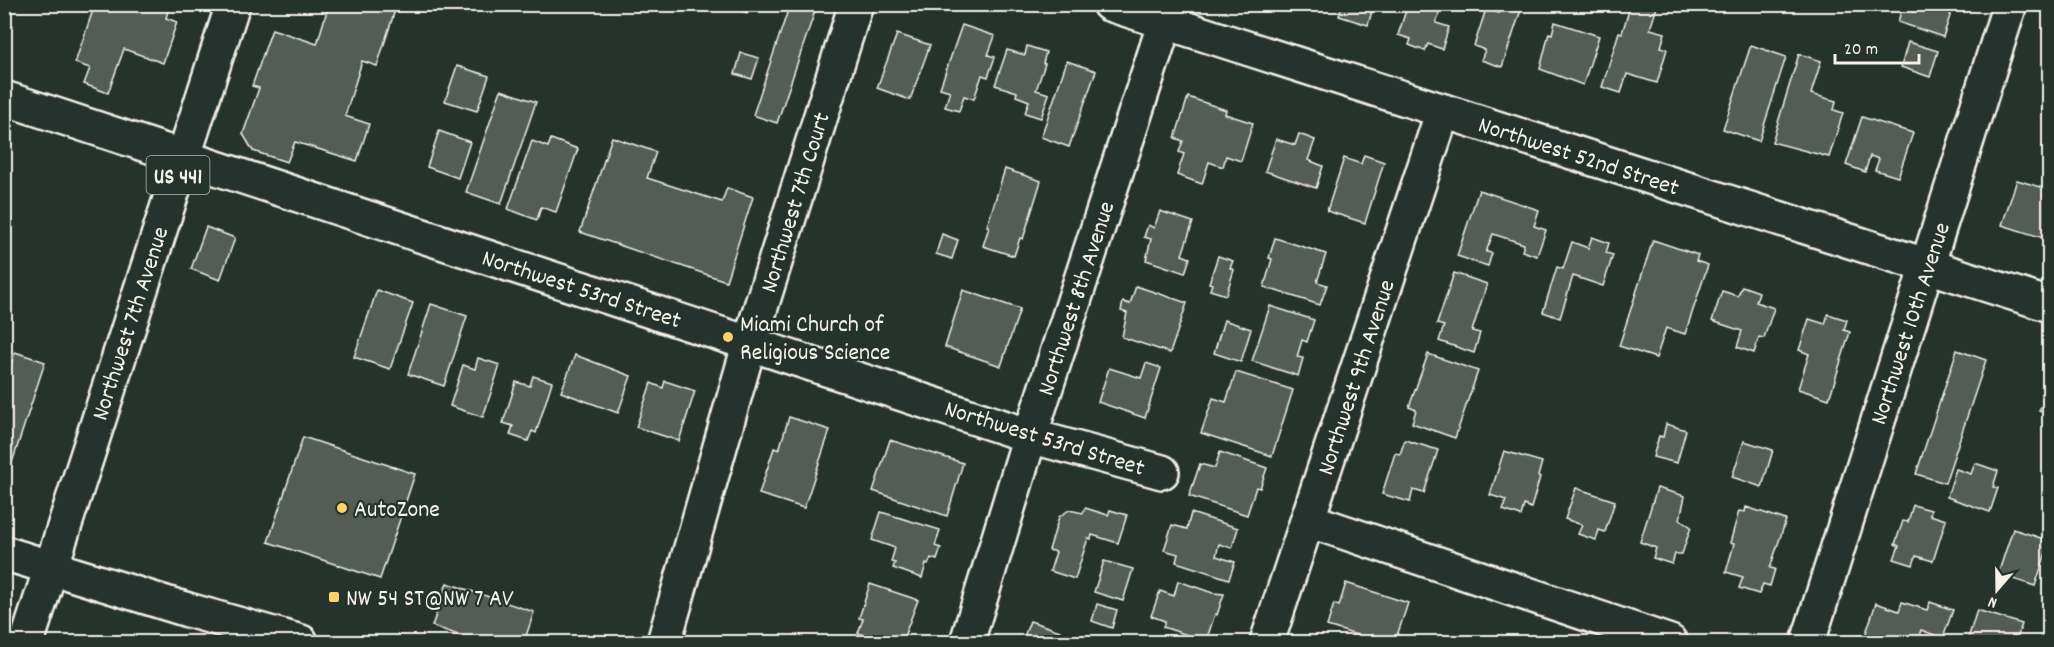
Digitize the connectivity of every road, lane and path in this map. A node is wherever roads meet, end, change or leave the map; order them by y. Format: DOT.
graph roads {
  1 [pos="233,4"];
  2 [pos="856,4"];
  3 [pos="2010,4"];
  4 [pos="1126,7"];
  5 [pos="1165,22"];
  6 [pos="4,98"];
  7 [pos="1443,111"];
  8 [pos="183,158"];
  9 [pos="1927,266"];
  10 [pos="2049,305"];
  11 [pos="750,342"];
  12 [pos="1030,436"];
  13 [pos="1162,472"];
  14 [pos="1308,520"];
  15 [pos="4,553"];
  16 [pos="51,567"];
  17 [pos="27,642"];
  18 [pos="301,642"];
  19 [pos="664,642"];
  20 [pos="967,642"];
  21 [pos="1267,642"];
  22 [pos="1670,642"];
  23 [pos="1808,642"];
  1 -- 8 [label="street, Northwest 7th Avenue / US 441"];
  2 -- 11 [label="street, Northwest 7th Court"];
  3 -- 9 [label="street, Northwest 10th Avenue"];
  4 -- 5 [label="street, Northwest 52nd Street"];
  5 -- 7 [label="street, Northwest 52nd Street"];
  5 -- 12 [label="street, Northwest 8th Avenue"];
  6 -- 8 [label="street, Northwest 53rd Street"];
  7 -- 9 [label="street, Northwest 52nd Street"];
  7 -- 14 [label="street, Northwest 9th Avenue"];
  8 -- 11 [label="street, Northwest 53rd Street"];
  8 -- 16 [label="street, Northwest 7th Avenue / US 441"];
  9 -- 10 [label="street, Northwest 52nd Street"];
  9 -- 23 [label="street, Northwest 10th Avenue"];
  11 -- 12 [label="street, Northwest 53rd Street"];
  11 -- 19 [label="street, Northwest 7th Court"];
  12 -- 13 [label="street, Northwest 53rd Street"];
  12 -- 20 [label="street, Northwest 8th Avenue"];
  14 -- 21 [label="street, Northwest 9th Avenue"];
  14 -- 22 [label="street"];
  15 -- 16 [label="street"];
  16 -- 17 [label="street, Northwest 7th Avenue / US 441"];
  16 -- 18 [label="street"];
}
